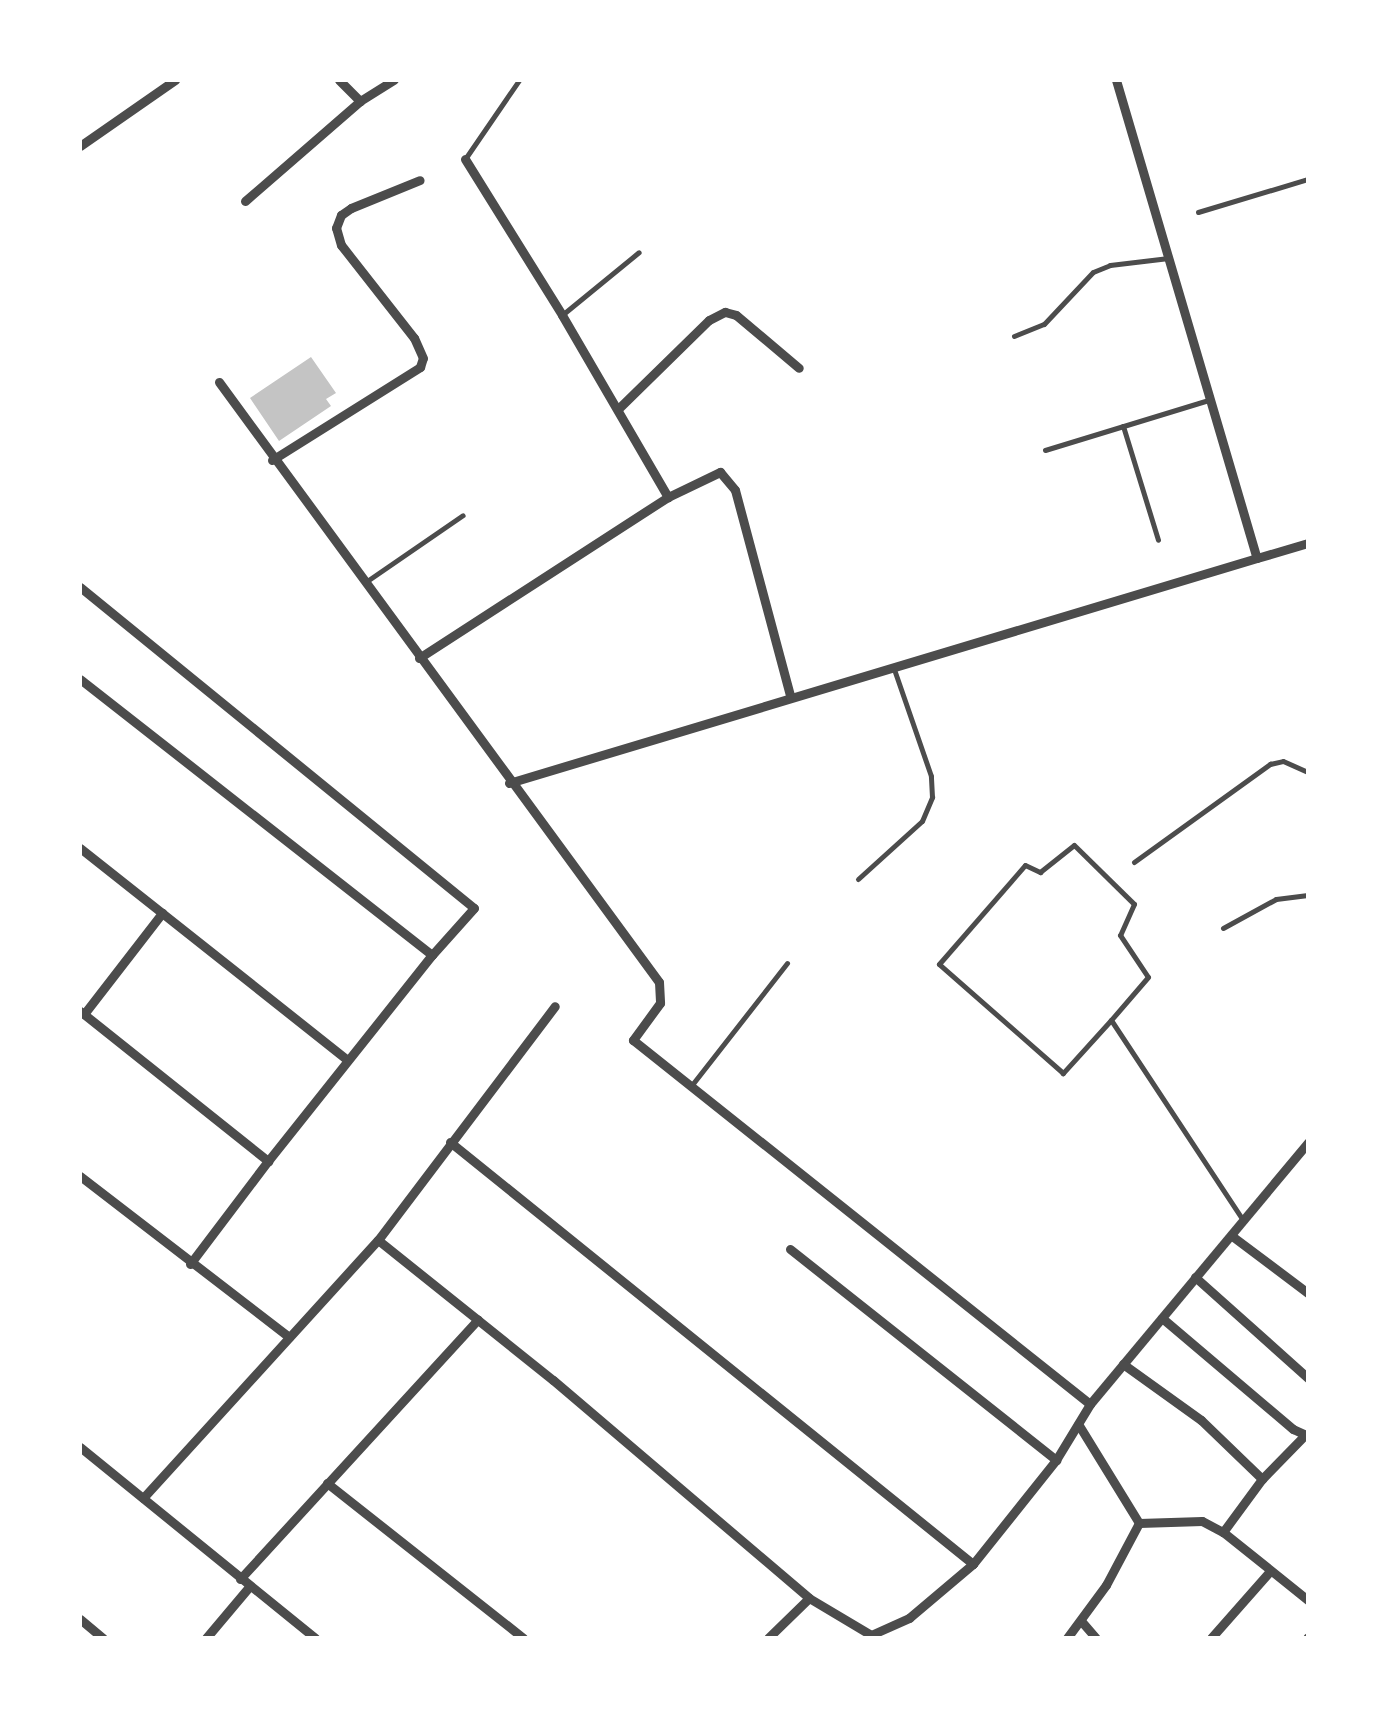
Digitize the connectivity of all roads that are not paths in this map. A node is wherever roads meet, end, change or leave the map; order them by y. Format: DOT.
graph roads {
  1 [pos="175,80"];
  2 [pos="339,80"];
  3 [pos="394,80"];
  4 [pos="519,80"];
  5 [pos="1116,80"];
  6 [pos="360,101"];
  7 [pos="80,146"];
  8 [pos="465,159"];
  9 [pos="1308,179"];
  10 [pos="420,180"];
  11 [pos="245,201"];
  12 [pos="1198,212"];
  13 [pos="639,252"];
  14 [pos="1170,258"];
  15 [pos="562,314"];
  16 [pos="1014,336"];
  17 [pos="799,368"];
  18 [pos="219,382"];
  19 [pos="1212,399"];
  20 [pos="618,409"];
  21 [pos="1123,426"];
  22 [pos="1046,450"];
  23 [pos="272,460"];
  24 [pos="668,497"];
  25 [pos="463,515"];
  26 [pos="1158,540"];
  27 [pos="1308,543"];
  28 [pos="1257,558"];
  29 [pos="364,583"];
  30 [pos="80,587"];
  31 [pos="419,658"];
  32 [pos="892,666"];
  33 [pos="80,680"];
  34 [pos="790,695"];
  35 [pos="1308,772"];
  36 [pos="510,783"];
  37 [pos="80,848"];
  38 [pos="1134,862"];
  39 [pos="858,879"];
  40 [pos="1308,895"];
  41 [pos="162,913"];
  42 [pos="1223,928"];
  43 [pos="432,955"];
  44 [pos="787,964"];
  45 [pos="555,1006"];
  46 [pos="82,1013"];
  47 [pos="1111,1020"];
  48 [pos="346,1059"];
  49 [pos="691,1086"];
  50 [pos="450,1142"];
  51 [pos="1306,1149"];
  52 [pos="268,1160"];
  53 [pos="80,1176"];
  54 [pos="1244,1222"];
  55 [pos="1232,1236"];
  56 [pos="378,1240"];
  57 [pos="790,1249"];
  58 [pos="190,1264"];
  59 [pos="1195,1277"];
  60 [pos="1308,1292"];
  61 [pos="1162,1318"];
  62 [pos="478,1319"];
  63 [pos="288,1336"];
  64 [pos="1124,1364"];
  65 [pos="1308,1378"];
  66 [pos="1090,1404"];
  67 [pos="1078,1424"];
  68 [pos="1307,1435"];
  69 [pos="80,1447"];
  70 [pos="1056,1460"];
  71 [pos="1262,1479"];
  72 [pos="327,1483"];
  73 [pos="143,1498"];
  74 [pos="1140,1523"];
  75 [pos="1223,1532"];
  76 [pos="973,1564"];
  77 [pos="1270,1571"];
  78 [pos="244,1583"];
  79 [pos="809,1598"];
  80 [pos="1308,1600"];
  81 [pos="80,1620"];
  82 [pos="1082,1622"];
  83 [pos="104,1638"];
  84 [pos="206,1638"];
  85 [pos="315,1638"];
  86 [pos="523,1638"];
  87 [pos="768,1638"];
  88 [pos="1067,1638"];
  89 [pos="1096,1638"];
  90 [pos="1212,1638"];
  1 -- 7 [label="street"];
  2 -- 6 [label="street"];
  3 -- 6 [label="street"];
  4 -- 8 [label="lane"];
  5 -- 14 [label="street"];
  6 -- 11 [label="street"];
  8 -- 15 [label="street"];
  9 -- 12 [label="lane"];
  10 -- 23 [label="street"];
  13 -- 15 [label="lane"];
  14 -- 16 [label="lane"];
  14 -- 19 [label="street"];
  15 -- 20 [label="street"];
  17 -- 20 [label="street"];
  18 -- 23 [label="street"];
  19 -- 21 [label="lane"];
  19 -- 28 [label="street"];
  20 -- 24 [label="street"];
  21 -- 22 [label="lane"];
  21 -- 26 [label="lane"];
  23 -- 29 [label="street"];
  24 -- 31 [label="street"];
  24 -- 34 [label="street"];
  25 -- 29 [label="lane"];
  27 -- 28 [label="street"];
  28 -- 32 [label="street"];
  29 -- 31 [label="street"];
  30 -- 43 [label="street"];
  31 -- 36 [label="street"];
  32 -- 34 [label="street"];
  32 -- 39 [label="lane"];
  33 -- 43 [label="street"];
  34 -- 36 [label="street"];
  35 -- 38 [label="lane"];
  36 -- 49 [label="street"];
  37 -- 41 [label="street"];
  40 -- 42 [label="lane"];
  41 -- 46 [label="street"];
  41 -- 48 [label="street"];
  43 -- 48 [label="street"];
  44 -- 49 [label="lane"];
  45 -- 50 [label="street"];
  46 -- 52 [label="street"];
  47 -- 47 [label="lane"];
  47 -- 54 [label="lane"];
  48 -- 52 [label="street"];
  49 -- 66 [label="street"];
  50 -- 56 [label="street"];
  50 -- 76 [label="street"];
  51 -- 54 [label="street"];
  52 -- 58 [label="street"];
  53 -- 58 [label="street"];
  54 -- 55 [label="street"];
  55 -- 59 [label="street"];
  55 -- 60 [label="street"];
  56 -- 62 [label="street"];
  56 -- 63 [label="street"];
  57 -- 70 [label="street"];
  58 -- 63 [label="street"];
  59 -- 61 [label="street"];
  59 -- 65 [label="street"];
  61 -- 64 [label="street"];
  61 -- 68 [label="street"];
  62 -- 72 [label="street"];
  62 -- 79 [label="street"];
  63 -- 73 [label="street"];
  64 -- 66 [label="street"];
  64 -- 71 [label="street"];
  66 -- 67 [label="street"];
  67 -- 70 [label="street"];
  67 -- 74 [label="street"];
  68 -- 71 [label="street"];
  69 -- 73 [label="street"];
  70 -- 76 [label="street"];
  71 -- 75 [label="street"];
  72 -- 78 [label="street"];
  72 -- 86 [label="street"];
  73 -- 78 [label="street"];
  74 -- 75 [label="street"];
  74 -- 82 [label="street"];
  75 -- 77 [label="street"];
  76 -- 79 [label="street"];
  77 -- 80 [label="street"];
  77 -- 90 [label="street"];
  78 -- 84 [label="street"];
  78 -- 85 [label="street"];
  79 -- 87 [label="street"];
  81 -- 83 [label="street"];
  82 -- 88 [label="street"];
  82 -- 89 [label="street"];
}
